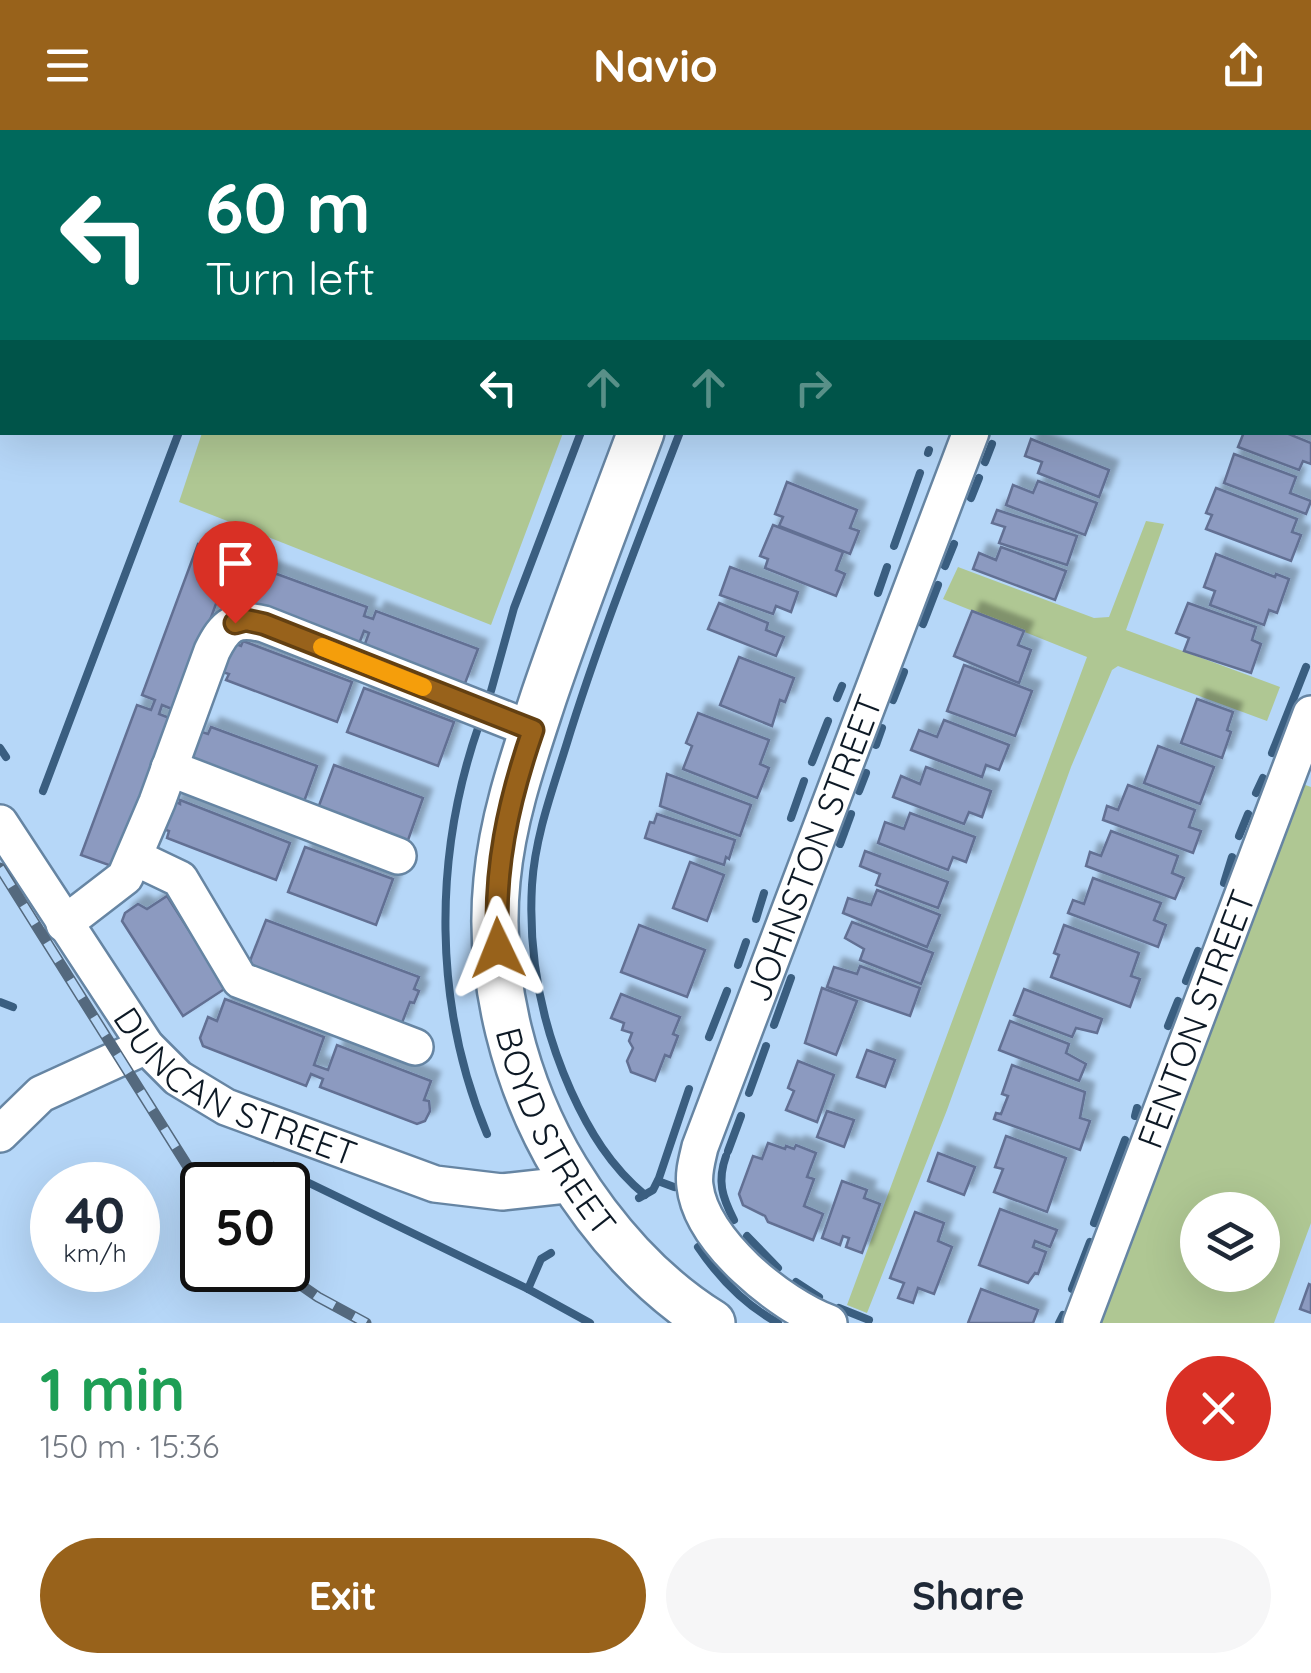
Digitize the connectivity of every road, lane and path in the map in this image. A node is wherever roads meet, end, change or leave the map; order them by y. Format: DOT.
graph roads {
  1 [pos="640,435"];
  2 [pos="970,435"];
  3 [pos="1311,714"];
  4 [pos="533,730"];
  5 [pos="170,768"];
  6 [pos="0,822"];
  7 [pos="398,856"];
  8 [pos="136,858"];
  9 [pos="10,868"];
  10 [pos="64,924"];
  11 [pos="146,1046"];
  12 [pos="415,1047"];
  13 [pos="0,1134"];
  14 [pos="575,1184"];
  15 [pos="712,1323"];
  16 [pos="829,1323"];
  17 [pos="1081,1323"];
  1 -- 4 [label="main road, BOYD STREET"];
  2 -- 16 [label="street, JOHNSTON STREET"];
  3 -- 17 [label="street, FENTON STREET"];
  4 -- 5 [label="street"];
  4 -- 14 [label="main road, BOYD STREET"];
  5 -- 7 [label="street"];
  5 -- 8 [label="street"];
  6 -- 9 [label="street, DUNCAN STREET"];
  8 -- 10 [label="street"];
  8 -- 12 [label="street"];
  9 -- 10 [label="street, DUNCAN STREET"];
  10 -- 11 [label="street, DUNCAN STREET"];
  11 -- 13 [label="street"];
  11 -- 14 [label="street, DUNCAN STREET"];
  14 -- 15 [label="main road, BOYD STREET"];
}
